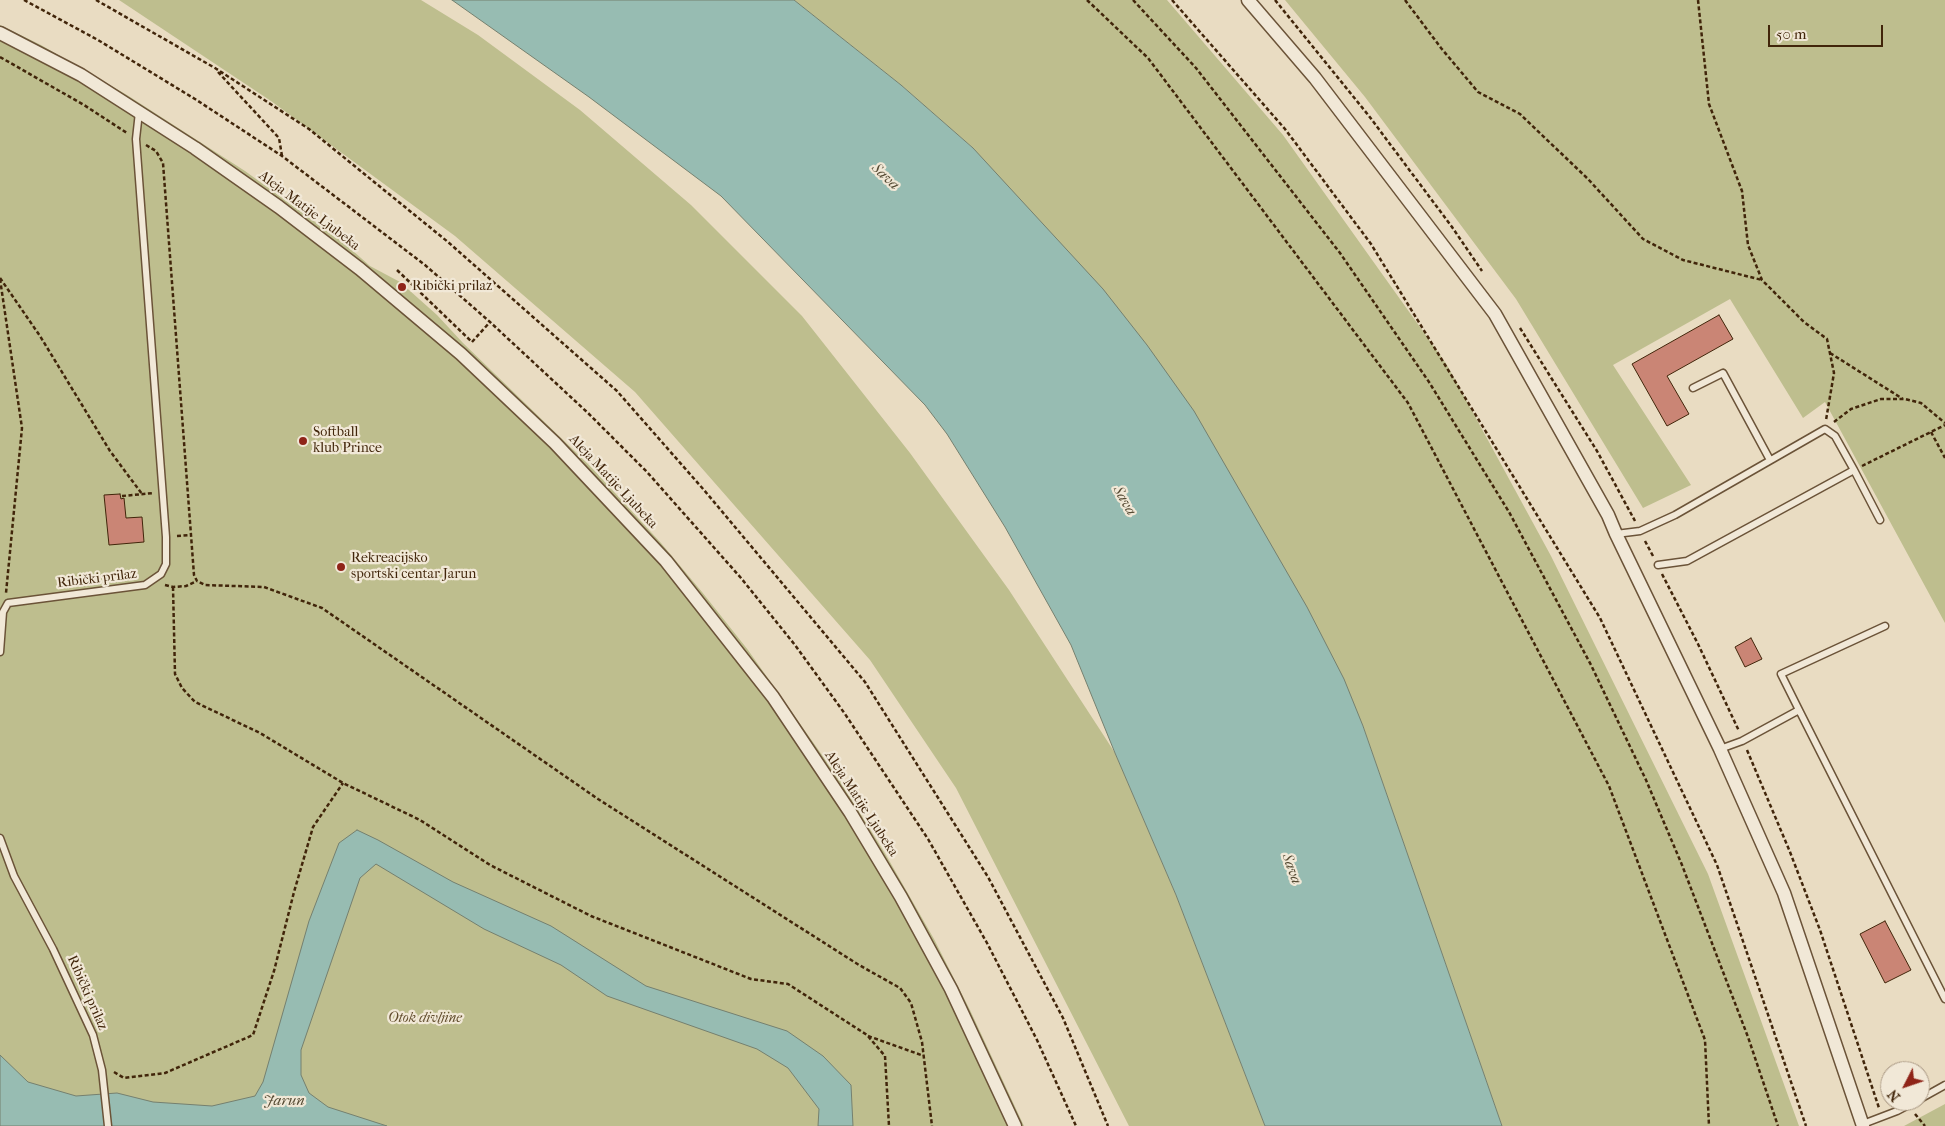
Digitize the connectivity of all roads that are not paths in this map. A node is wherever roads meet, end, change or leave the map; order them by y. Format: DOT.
graph roads {
  1 [pos="1248,0"];
  2 [pos="0,33"];
  3 [pos="139,112"];
  4 [pos="1693,388"];
  5 [pos="1770,460"];
  6 [pos="1854,470"];
  7 [pos="1880,520"];
  8 [pos="1616,534"];
  9 [pos="1658,565"];
  10 [pos="1885,626"];
  11 [pos="0,652"];
  12 [pos="1799,710"];
  13 [pos="1720,750"];
  14 [pos="0,838"];
  15 [pos="1945,999"];
  16 [pos="1945,1086"];
  17 [pos="1930,1094"];
  18 [pos="1899,1111"];
  19 [pos="1863,1125"];
  20 [pos="108,1126"];
  21 [pos="1015,1126"];
  1 -- 8 [label="street"];
  2 -- 3 [label="street, Aleja Matije Ljubeka"];
  3 -- 11 [label="lane, Ribički prilaz"];
  3 -- 21 [label="street, Aleja Matije Ljubeka"];
  4 -- 5 [label="lane"];
  5 -- 6 [label="lane"];
  5 -- 8 [label="lane"];
  6 -- 7 [label="lane"];
  6 -- 9 [label="lane"];
  8 -- 13 [label="street"];
  10 -- 12 [label="lane"];
  12 -- 13 [label="lane"];
  12 -- 15 [label="lane"];
  13 -- 19 [label="street"];
  14 -- 20 [label="lane, Ribički prilaz"];
  16 -- 17 [label="lane"];
  18 -- 19 [label="lane"];
}
